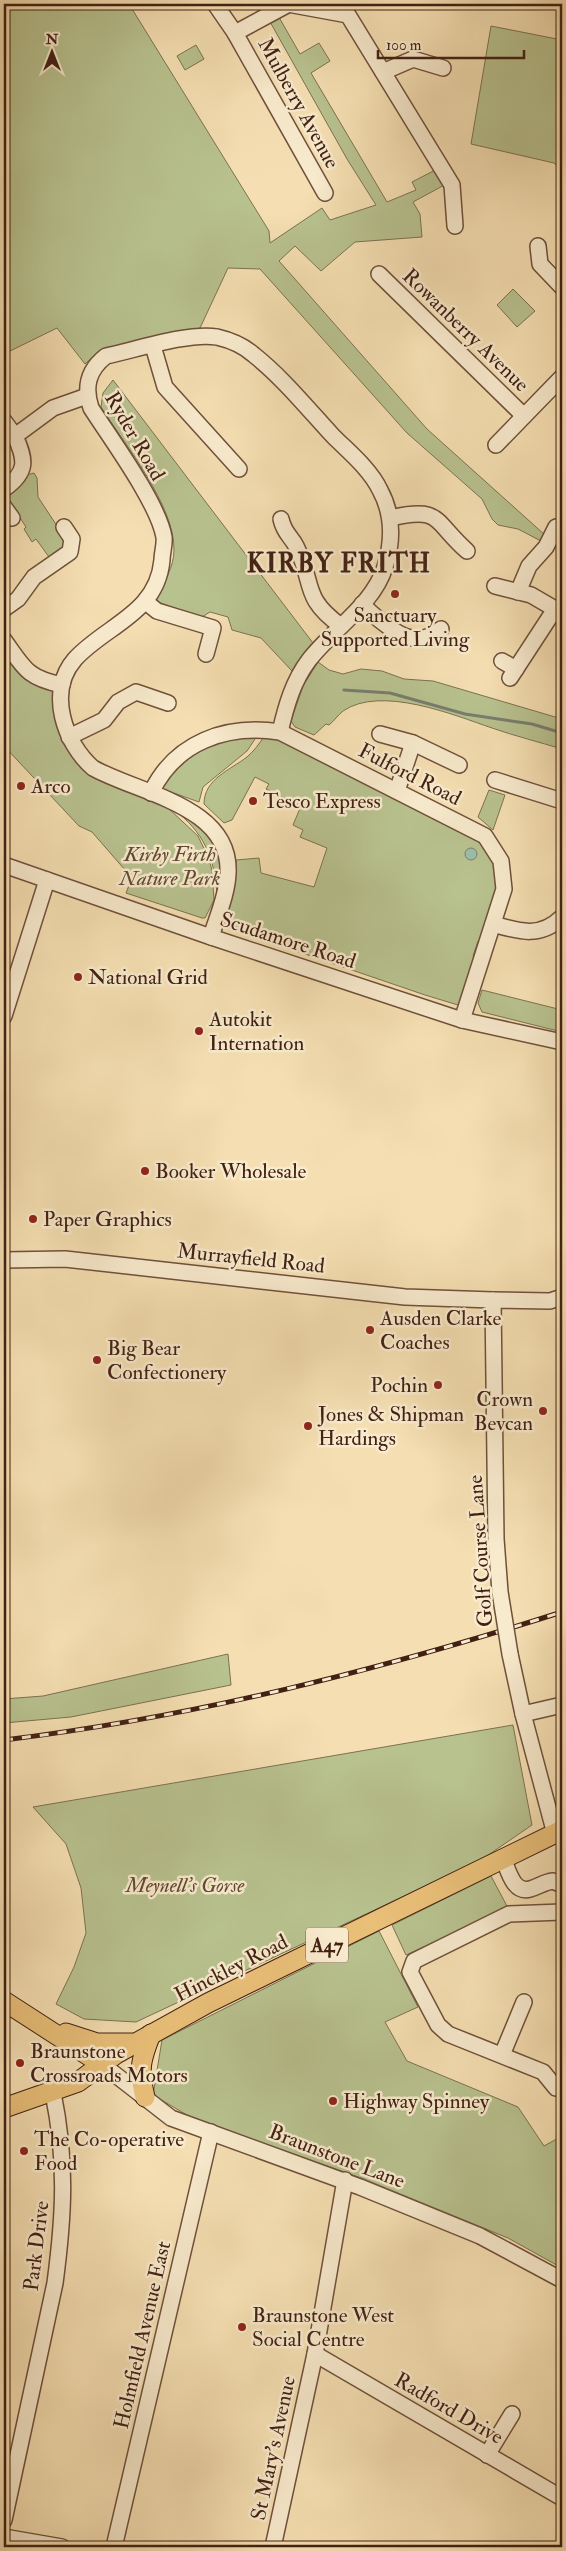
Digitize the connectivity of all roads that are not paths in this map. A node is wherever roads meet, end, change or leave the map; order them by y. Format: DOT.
graph roads {
  1 [pos="215,4"];
  2 [pos="287,4"];
  3 [pos="235,33"];
  4 [pos="443,68"];
  5 [pos="383,72"];
  6 [pos="325,193"];
  7 [pos="455,226"];
  8 [pos="538,246"];
  9 [pos="379,274"];
  10 [pos="562,287"];
  11 [pos="153,346"];
  12 [pos="562,377"];
  13 [pos="87,396"];
  14 [pos="524,416"];
  15 [pos="4,421"];
  16 [pos="14,436"];
  17 [pos="496,445"];
  18 [pos="239,469"];
  19 [pos="4,489"];
  20 [pos="390,518"];
  21 [pos="64,527"];
  22 [pos="556,527"];
  23 [pos="280,528"];
  24 [pos="467,551"];
  25 [pos="495,586"];
  26 [pos="518,592"];
  27 [pos="146,602"];
  28 [pos="362,604"];
  29 [pos="4,609"];
  30 [pos="559,611"];
  31 [pos="342,626"];
  32 [pos="440,629"];
  33 [pos="4,640"];
  34 [pos="206,654"];
  35 [pos="502,661"];
  36 [pos="62,685"];
  37 [pos="168,703"];
  38 [pos="280,732"];
  39 [pos="380,734"];
  40 [pos="69,737"];
  41 [pos="413,743"];
  42 [pos="459,765"];
  43 [pos="499,785"];
  44 [pos="397,791"];
  45 [pos="151,793"];
  46 [pos="562,801"];
  47 [pos="4,865"];
  48 [pos="46,880"];
  49 [pos="562,917"];
  50 [pos="494,924"];
  51 [pos="211,937"];
  52 [pos="4,1016"];
  53 [pos="462,1020"];
  54 [pos="562,1042"];
  55 [pos="4,1260"];
  56 [pos="562,1297"];
  57 [pos="493,1300"];
  58 [pos="562,1705"];
  59 [pos="523,1714"];
  60 [pos="559,1832"];
  61 [pos="503,1858"];
  62 [pos="561,1881"];
  63 [pos="562,1912"];
  64 [pos="4,2001"];
  65 [pos="524,2002"];
  66 [pos="36,2022"];
  67 [pos="144,2038"];
  68 [pos="502,2055"];
  69 [pos="103,2065"];
  70 [pos="556,2088"];
  71 [pos="52,2093"];
  72 [pos="144,2096"];
  73 [pos="4,2108"];
  74 [pos="211,2132"];
  75 [pos="345,2180"];
  76 [pos="562,2280"];
  77 [pos="315,2354"];
  78 [pos="512,2414"];
  79 [pos="487,2454"];
  80 [pos="562,2498"];
  81 [pos="4,2520"];
  82 [pos="4,2537"];
  83 [pos="278,2546"];
  84 [pos="62,2547"];
  85 [pos="114,2547"];
  1 -- 3 [label="street"];
  2 -- 3 [label="street, Mulberry Avenue"];
  2 -- 5 [label="street"];
  3 -- 6 [label="street, Mulberry Avenue"];
  4 -- 5 [label="street"];
  5 -- 7 [label="street"];
  8 -- 10 [label="street"];
  9 -- 14 [label="street, Rowanberry Avenue"];
  11 -- 13 [label="street, Ryder Road"];
  11 -- 18 [label="street"];
  11 -- 20 [label="street, Ryder Road"];
  12 -- 14 [label="street, Rowanberry Avenue"];
  13 -- 16 [label="street"];
  13 -- 27 [label="street, Ryder Road"];
  14 -- 17 [label="street, Rowanberry Avenue"];
  15 -- 16 [label="street"];
  16 -- 19 [label="street"];
  20 -- 24 [label="street"];
  20 -- 28 [label="street, Ryder Road"];
  21 -- 29 [label="street"];
  22 -- 26 [label="street"];
  23 -- 31 [label="street"];
  25 -- 26 [label="street"];
  26 -- 30 [label="street"];
  27 -- 34 [label="street"];
  27 -- 36 [label="street, Ryder Road"];
  28 -- 31 [label="street, Ryder Road"];
  28 -- 32 [label="street"];
  30 -- 35 [label="street"];
  31 -- 38 [label="street, Ryder Road"];
  33 -- 36 [label="street"];
  36 -- 40 [label="street, Ryder Road"];
  37 -- 40 [label="street"];
  38 -- 44 [label="street, Fulford Road"];
  38 -- 45 [label="street, Fulford Road"];
  39 -- 41 [label="street"];
  40 -- 45 [label="street, Ryder Road"];
  41 -- 42 [label="street"];
  41 -- 44 [label="street"];
  43 -- 46 [label="street"];
  44 -- 50 [label="street, Fulford Road"];
  45 -- 51 [label="street, Ryder Road"];
  47 -- 48 [label="street, Scudamore Road"];
  48 -- 51 [label="street, Scudamore Road"];
  48 -- 52 [label="street"];
  49 -- 50 [label="street"];
  50 -- 53 [label="street, Fulford Road"];
  51 -- 53 [label="street, Scudamore Road"];
  53 -- 54 [label="street, Scudamore Road"];
  55 -- 57 [label="street, Murrayfield Road"];
  56 -- 57 [label="street"];
  57 -- 59 [label="street, Golf Course Lane, bridge"];
  58 -- 59 [label="street"];
  59 -- 60 [label="street, Golf Course Lane"];
  60 -- 61 [label="main road, Hinckley Road / A47"];
  61 -- 62 [label="street"];
  61 -- 67 [label="main road, Hinckley Road / A47"];
  63 -- 68 [label="street"];
  64 -- 66 [label="main road"];
  65 -- 68 [label="street"];
  66 -- 67 [label="main road"];
  66 -- 69 [label="main road"];
  67 -- 69 [label="main road, Hinckley Road / A47"];
  67 -- 72 [label="main road"];
  68 -- 70 [label="street"];
  69 -- 71 [label="main road, Hinckley Road / A47"];
  69 -- 72 [label="street, Braunstone Lane"];
  71 -- 73 [label="main road, Hinckley Road / A47"];
  71 -- 81 [label="street, Park Drive"];
  72 -- 74 [label="street, Braunstone Lane"];
  74 -- 75 [label="street, Braunstone Lane"];
  74 -- 85 [label="street, Holmfield Avenue East"];
  75 -- 76 [label="street, Braunstone Lane"];
  75 -- 77 [label="street, St Mary's Avenue"];
  77 -- 79 [label="street, Radford Drive"];
  77 -- 83 [label="street, St Mary's Avenue"];
  78 -- 79 [label="street"];
  79 -- 80 [label="street, Radford Drive"];
  82 -- 84 [label="street"];
}
